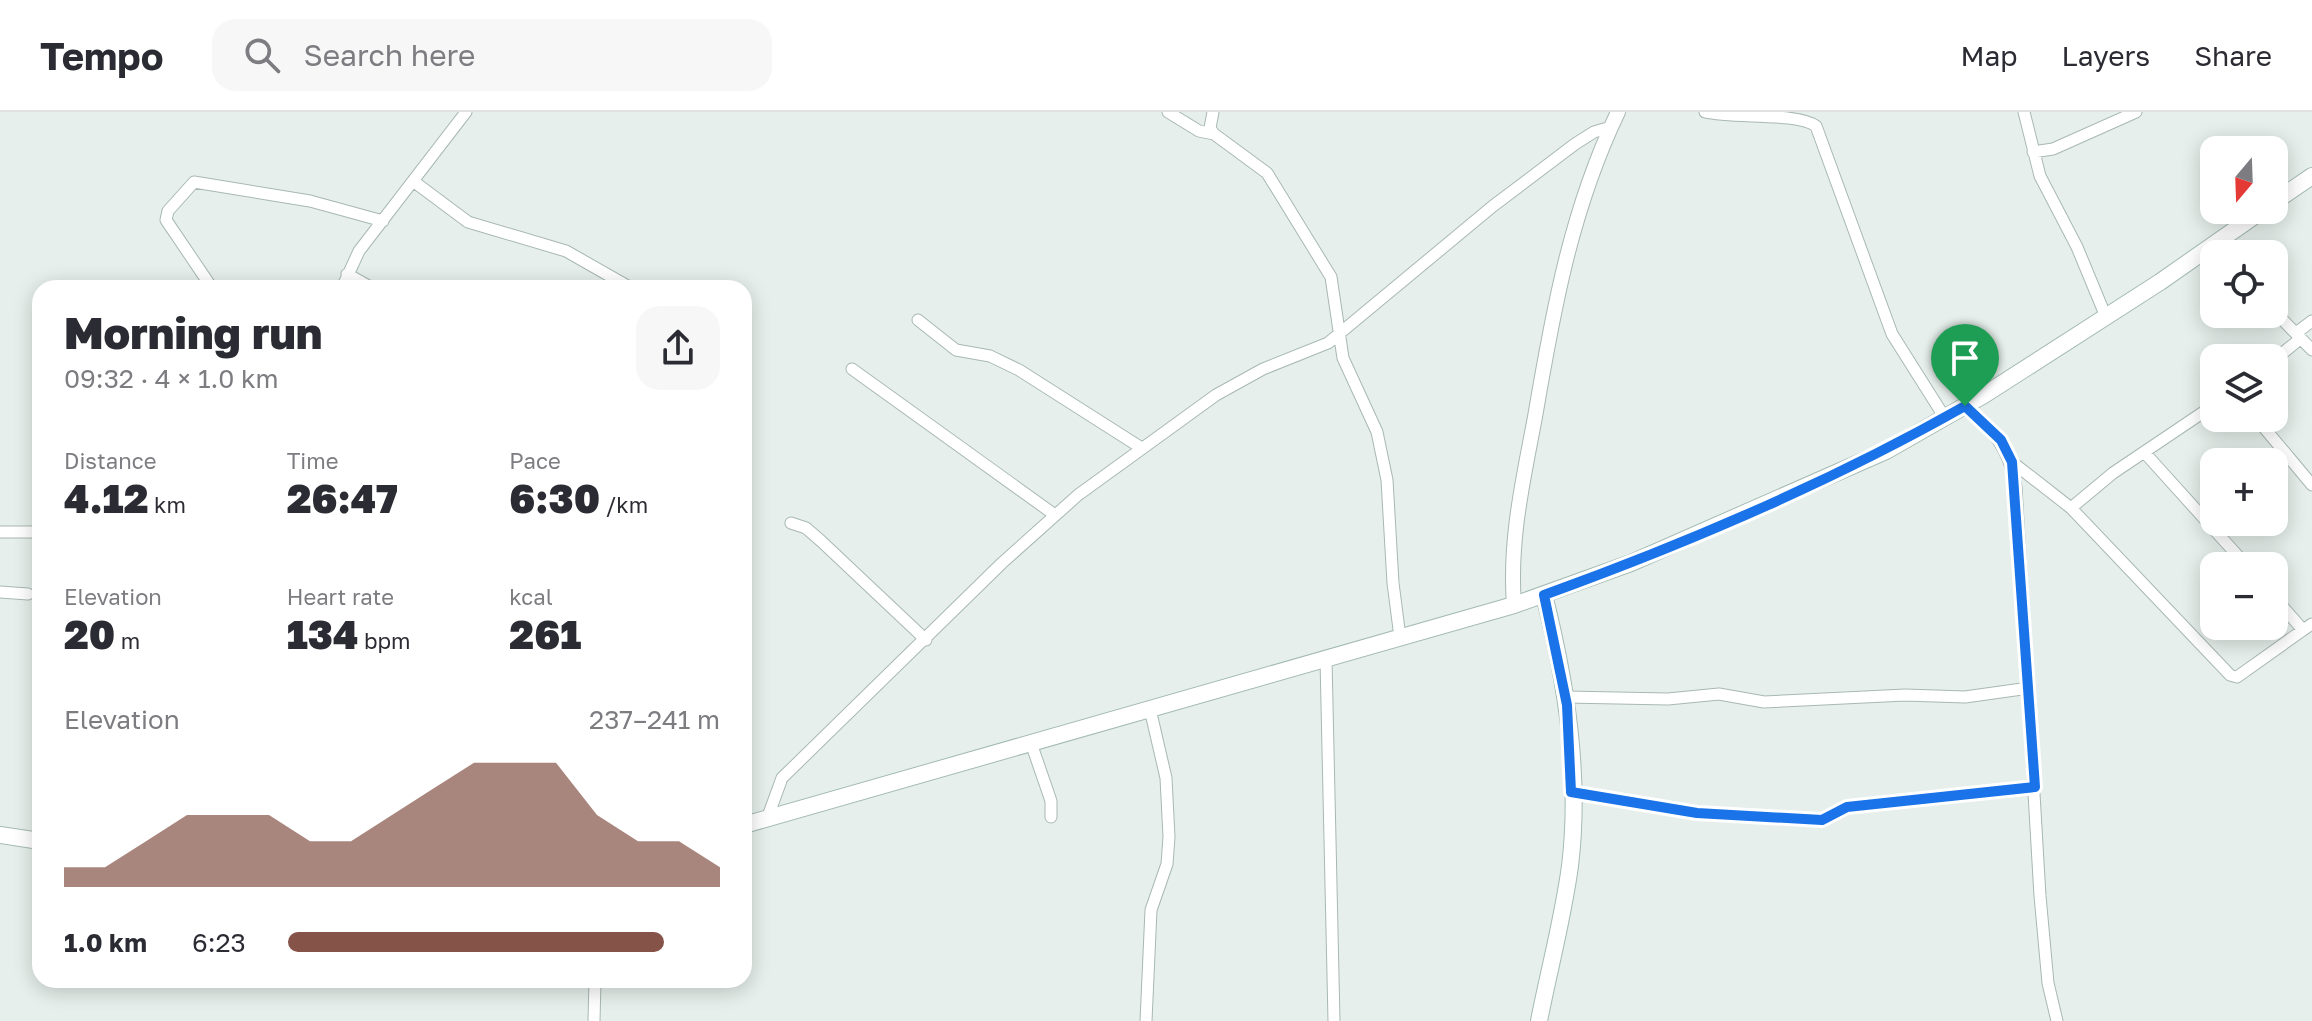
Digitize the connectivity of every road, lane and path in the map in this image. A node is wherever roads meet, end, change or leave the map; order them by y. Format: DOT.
graph roads {
  1 [pos="466,112"];
  2 [pos="1168,112"];
  3 [pos="1213,112"];
  4 [pos="1618,112"];
  5 [pos="1705,112"];
  6 [pos="2024,112"];
  7 [pos="2136,112"];
  8 [pos="1611,127"];
  9 [pos="1214,134"];
  10 [pos="2033,152"];
  11 [pos="2312,176"];
  12 [pos="413,181"];
  13 [pos="2288,192"];
  14 [pos="383,221"];
  15 [pos="2245,224"];
  16 [pos="2225,240"];
  17 [pos="2200,258"];
  18 [pos="347,274"];
  19 [pos="206,280"];
  20 [pos="345,280"];
  21 [pos="358,280"];
  22 [pos="617,280"];
  23 [pos="2106,317"];
  24 [pos="918,320"];
  25 [pos="2312,321"];
  26 [pos="2288,326"];
  27 [pos="1338,335"];
  28 [pos="2298,336"];
  29 [pos="2288,346"];
  30 [pos="2312,350"];
  31 [pos="852,369"];
  32 [pos="1965,406"];
  33 [pos="2200,414"];
  34 [pos="1945,418"];
  35 [pos="2268,432"];
  36 [pos="1140,447"];
  37 [pos="2144,452"];
  38 [pos="2012,462"];
  39 [pos="2312,485"];
  40 [pos="2071,508"];
  41 [pos="1055,515"];
  42 [pos="791,523"];
  43 [pos="0,532"];
  44 [pos="32,532"];
  45 [pos="2234,552"];
  46 [pos="0,592"];
  47 [pos="28,594"];
  48 [pos="1544,595"];
  49 [pos="1514,605"];
  50 [pos="2288,609"];
  51 [pos="2308,627"];
  52 [pos="1400,637"];
  53 [pos="926,640"];
  54 [pos="1326,659"];
  55 [pos="2029,688"];
  56 [pos="1566,697"];
  57 [pos="1150,709"];
  58 [pos="1031,743"];
  59 [pos="2035,787"];
  60 [pos="1571,792"];
  61 [pos="1051,817"];
  62 [pos="767,819"];
  63 [pos="752,823"];
  64 [pos="0,835"];
  65 [pos="32,840"];
  66 [pos="595,988"];
  67 [pos="594,1021"];
  68 [pos="1146,1021"];
  69 [pos="1334,1021"];
  70 [pos="1539,1021"];
  71 [pos="2057,1021"];
  1 -- 12 [label="street"];
  2 -- 9 [label="street"];
  3 -- 9 [label="street"];
  4 -- 8 [label="street"];
  5 -- 34 [label="street"];
  6 -- 10 [label="street"];
  7 -- 10 [label="street"];
  8 -- 27 [label="street"];
  8 -- 49 [label="street"];
  9 -- 27 [label="street"];
  10 -- 23 [label="street"];
  11 -- 13 [label="main road"];
  12 -- 14 [label="street"];
  12 -- 22 [label="street"];
  14 -- 18 [label="street"];
  14 -- 19 [label="street"];
  15 -- 16 [label="main road"];
  17 -- 23 [label="main road"];
  18 -- 20 [label="street"];
  18 -- 21 [label="street"];
  23 -- 32 [label="main road"];
  24 -- 36 [label="street"];
  25 -- 28 [label="street"];
  26 -- 28 [label="street"];
  27 -- 36 [label="street"];
  27 -- 52 [label="street"];
  28 -- 29 [label="street"];
  28 -- 30 [label="street"];
  31 -- 41 [label="street"];
  32 -- 34 [label="main road"];
  32 -- 38 [label="street"];
  33 -- 37 [label="street"];
  34 -- 48 [label="main road"];
  35 -- 39 [label="street"];
  36 -- 41 [label="street"];
  37 -- 40 [label="street"];
  37 -- 45 [label="street"];
  38 -- 40 [label="street"];
  38 -- 55 [label="street"];
  40 -- 51 [label="street"];
  41 -- 53 [label="street"];
  42 -- 53 [label="street"];
  43 -- 44 [label="street"];
  46 -- 47 [label="street"];
  48 -- 49 [label="main road"];
  48 -- 56 [label="main road"];
  49 -- 52 [label="main road"];
  50 -- 51 [label="street"];
  52 -- 54 [label="main road"];
  53 -- 62 [label="street"];
  54 -- 57 [label="main road"];
  54 -- 69 [label="street"];
  55 -- 56 [label="street"];
  55 -- 59 [label="street"];
  56 -- 60 [label="main road"];
  57 -- 58 [label="main road"];
  57 -- 68 [label="street"];
  58 -- 61 [label="street"];
  58 -- 62 [label="main road"];
  59 -- 60 [label="street"];
  59 -- 71 [label="street"];
  60 -- 70 [label="main road"];
  62 -- 63 [label="main road"];
  64 -- 65 [label="main road"];
  66 -- 67 [label="street"];
}
